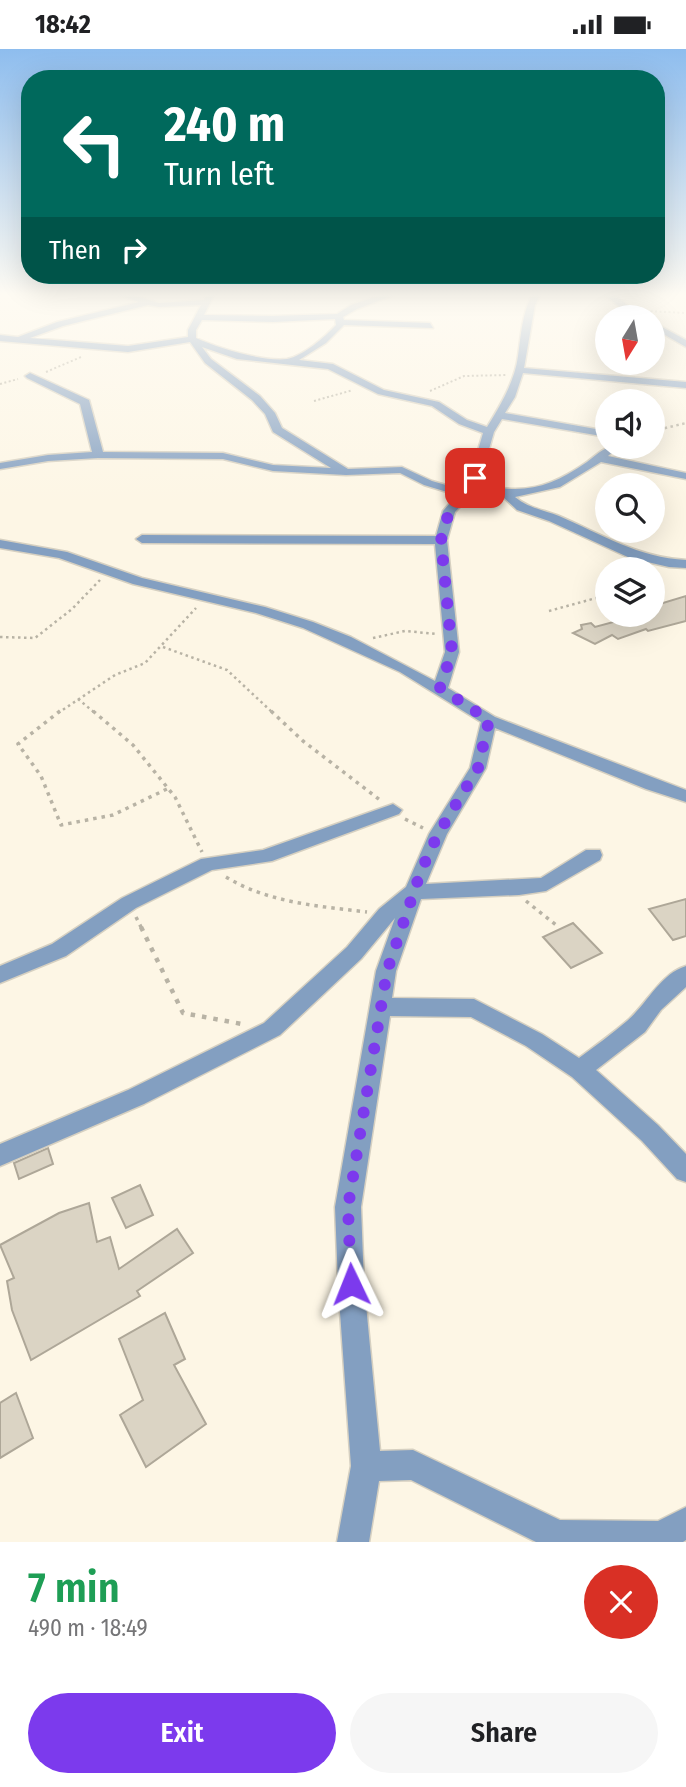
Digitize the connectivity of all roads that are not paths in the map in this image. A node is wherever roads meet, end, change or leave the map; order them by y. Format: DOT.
graph roads {
  1 [pos="213,365"];
  2 [pos="313,365"];
  3 [pos="520,365"];
  4 [pos="519,371"];
  5 [pos="30,376"];
  6 [pos="686,385"];
  7 [pos="499,415"];
  8 [pos="489,432"];
  9 [pos="595,432"];
  10 [pos="98,455"];
  11 [pos="598,459"];
  12 [pos="605,459"];
  13 [pos="0,466"];
  14 [pos="346,472"];
  15 [pos="686,476"];
  16 [pos="469,490"];
  17 [pos="507,493"];
  18 [pos="142,539"];
  19 [pos="441,540"];
  20 [pos="0,544"];
  21 [pos="686,564"];
  22 [pos="440,688"];
  23 [pos="489,720"];
  24 [pos="686,796"];
  25 [pos="393,810"];
  26 [pos="593,855"];
  27 [pos="412,892"];
  28 [pos="686,974"];
  29 [pos="0,975"];
  30 [pos="382,1007"];
  31 [pos="580,1070"];
  32 [pos="0,1155"];
  33 [pos="686,1171"];
  34 [pos="366,1466"];
  35 [pos="686,1523"];
  36 [pos="353,1542"];
  1 -- 14 [label="street"];
  2 -- 8 [label="street"];
  3 -- 4 [label="street"];
  4 -- 6 [label="street"];
  4 -- 7 [label="street"];
  5 -- 10 [label="street"];
  7 -- 8 [label="street"];
  7 -- 9 [label="street"];
  8 -- 16 [label="street"];
  10 -- 13 [label="street"];
  10 -- 14 [label="street"];
  11 -- 17 [label="street"];
  12 -- 15 [label="street"];
  14 -- 16 [label="street"];
  16 -- 17 [label="street"];
  16 -- 19 [label="street"];
  17 -- 21 [label="street"];
  18 -- 19 [label="street"];
  19 -- 22 [label="street"];
  20 -- 22 [label="street"];
  22 -- 23 [label="street"];
  23 -- 24 [label="street"];
  23 -- 27 [label="street"];
  25 -- 29 [label="street"];
  26 -- 27 [label="street"];
  27 -- 30 [label="street"];
  27 -- 32 [label="street"];
  28 -- 31 [label="street"];
  30 -- 31 [label="street"];
  30 -- 34 [label="street"];
  31 -- 33 [label="street"];
  34 -- 35 [label="street"];
  34 -- 36 [label="street"];
}
